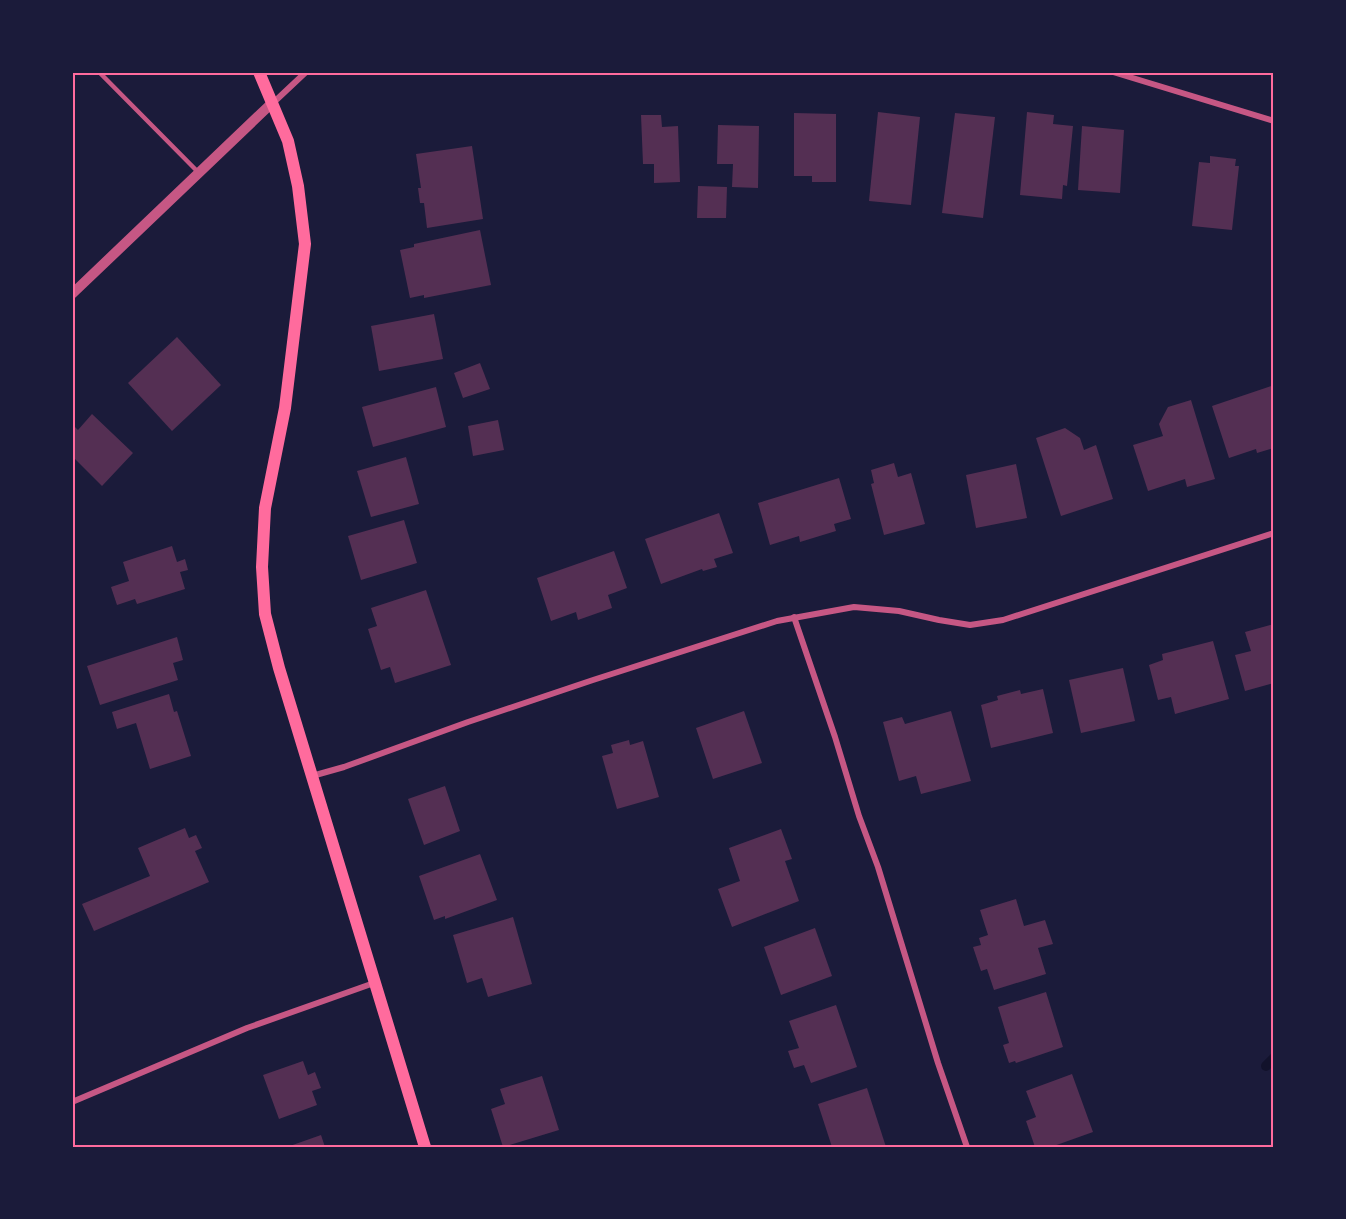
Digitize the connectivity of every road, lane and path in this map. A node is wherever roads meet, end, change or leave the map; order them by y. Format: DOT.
graph roads {
  1 [pos="99,72"];
  2 [pos="259,72"];
  3 [pos="306,72"];
  4 [pos="1113,72"];
  5 [pos="272,103"];
  6 [pos="1274,121"];
  7 [pos="200,174"];
  8 [pos="72,294"];
  9 [pos="1274,533"];
  10 [pos="794,617"];
  11 [pos="311,777"];
  12 [pos="374,983"];
  13 [pos="72,1102"];
  14 [pos="425,1147"];
  15 [pos="967,1147"];
  1 -- 7 [label="lane"];
  2 -- 5 [label="main road"];
  3 -- 5 [label="street"];
  4 -- 6 [label="street"];
  5 -- 7 [label="street"];
  5 -- 11 [label="main road"];
  7 -- 8 [label="street"];
  9 -- 10 [label="street"];
  10 -- 11 [label="street"];
  10 -- 15 [label="street"];
  11 -- 12 [label="main road"];
  12 -- 13 [label="street"];
  12 -- 14 [label="main road"];
}
